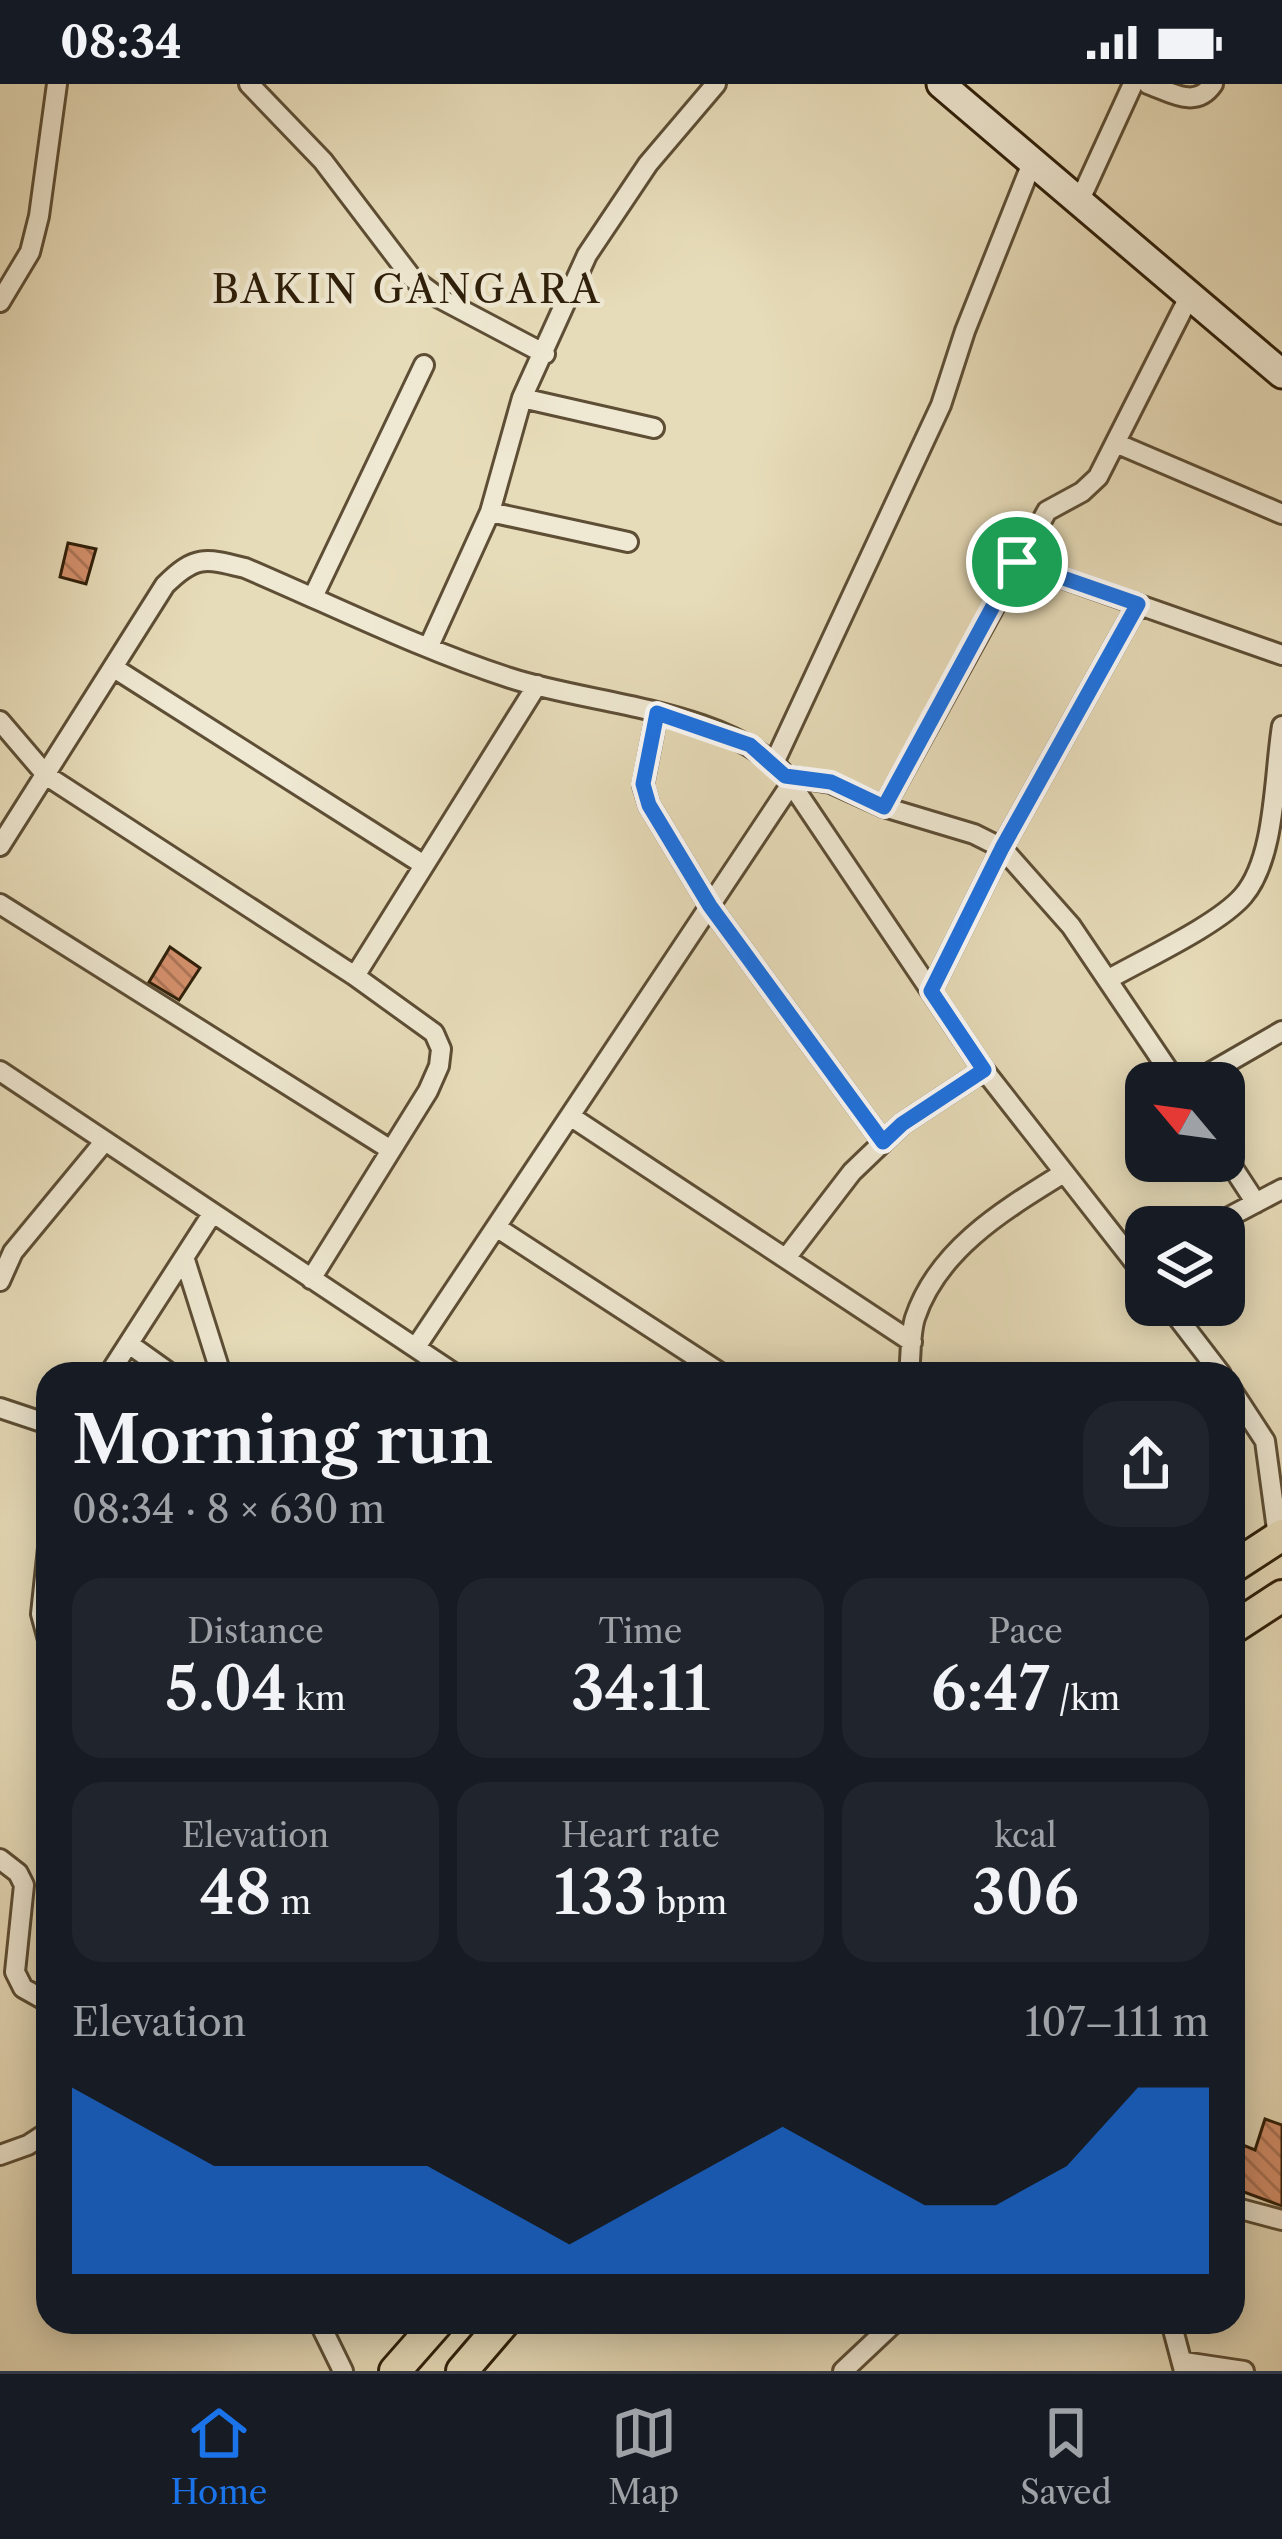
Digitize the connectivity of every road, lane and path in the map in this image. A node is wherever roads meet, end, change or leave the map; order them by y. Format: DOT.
graph roads {
  1 [pos="57,84"];
  2 [pos="249,84"];
  3 [pos="716,84"];
  4 [pos="941,84"];
  5 [pos="1133,84"];
  6 [pos="1148,84"];
  7 [pos="1213,84"];
  8 [pos="1031,163"];
  9 [pos="1078,204"];
  10 [pos="1190,297"];
  11 [pos="0,302"];
  12 [pos="545,354"];
  13 [pos="424,365"];
  14 [pos="1282,374"];
  15 [pos="522,398"];
  16 [pos="654,428"];
  17 [pos="1118,444"];
  18 [pos="490,512"];
  19 [pos="1282,514"];
  20 [pos="628,542"];
  21 [pos="1017,562"];
  22 [pos="313,597"];
  23 [pos="1138,604"];
  24 [pos="429,646"];
  25 [pos="1282,656"];
  26 [pos="114,668"];
  27 [pos="537,685"];
  28 [pos="657,713"];
  29 [pos="0,721"];
  30 [pos="1282,726"];
  31 [pos="784,775"];
  32 [pos="47,776"];
  33 [pos="884,807"];
  34 [pos="0,845"];
  35 [pos="1002,848"];
  36 [pos="424,865"];
  37 [pos="0,904"];
  38 [pos="710,906"];
  39 [pos="355,976"];
  40 [pos="1108,979"];
  41 [pos="931,991"];
  42 [pos="1282,1031"];
  43 [pos="1163,1062"];
  44 [pos="1228,1062"];
  45 [pos="984,1070"];
  46 [pos="0,1071"];
  47 [pos="570,1115"];
  48 [pos="104,1142"];
  49 [pos="883,1142"];
  50 [pos="391,1150"];
  51 [pos="1062,1174"];
  52 [pos="1242,1182"];
  53 [pos="1282,1189"];
  54 [pos="1256,1203"];
  55 [pos="1245,1209"];
  56 [pos="212,1214"];
  57 [pos="496,1227"];
  58 [pos="1125,1247"];
  59 [pos="6,1248"];
  60 [pos="786,1258"];
  61 [pos="184,1259"];
  62 [pos="311,1279"];
  63 [pos="0,1281"];
  64 [pos="1184,1326"];
  65 [pos="912,1342"];
  66 [pos="129,1344"];
  67 [pos="416,1347"];
  68 [pos="117,1362"];
  69 [pos="154,1362"];
  70 [pos="217,1362"];
  71 [pos="438,1362"];
  72 [pos="704,1362"];
  73 [pos="910,1362"];
  74 [pos="1212,1362"];
  75 [pos="0,1408"];
  76 [pos="1245,1410"];
  77 [pos="36,1420"];
  78 [pos="1280,1536"];
  79 [pos="1245,1559"];
  80 [pos="1282,1596"];
  81 [pos="1245,1620"];
  82 [pos="0,1859"];
  83 [pos="36,1996"];
  84 [pos="36,2140"];
  85 [pos="0,2155"];
  86 [pos="1245,2210"];
  87 [pos="1282,2220"];
  88 [pos="325,2334"];
  89 [pos="427,2334"];
  90 [pos="494,2334"];
  91 [pos="882,2334"];
  92 [pos="1175,2334"];
  93 [pos="1184,2366"];
  94 [pos="343,2371"];
  95 [pos="395,2371"];
  96 [pos="462,2371"];
  97 [pos="843,2371"];
  98 [pos="1244,2371"];
  1 -- 11 [label="street"];
  2 -- 12 [label="street"];
  3 -- 12 [label="street"];
  4 -- 8 [label="street"];
  5 -- 9 [label="street"];
  6 -- 7 [label="street"];
  8 -- 9 [label="street"];
  8 -- 31 [label="street"];
  9 -- 10 [label="street"];
  10 -- 14 [label="street"];
  10 -- 17 [label="street"];
  12 -- 15 [label="street"];
  13 -- 22 [label="street"];
  15 -- 16 [label="street"];
  15 -- 18 [label="street"];
  17 -- 19 [label="street"];
  17 -- 21 [label="street"];
  18 -- 20 [label="street"];
  18 -- 24 [label="street"];
  21 -- 23 [label="street"];
  21 -- 33 [label="street"];
  22 -- 24 [label="street"];
  22 -- 26 [label="street"];
  23 -- 25 [label="street"];
  23 -- 35 [label="street"];
  24 -- 27 [label="street"];
  26 -- 32 [label="street"];
  26 -- 36 [label="street"];
  27 -- 28 [label="street"];
  27 -- 36 [label="street"];
  28 -- 31 [label="street"];
  28 -- 38 [label="street"];
  29 -- 32 [label="street"];
  30 -- 40 [label="street"];
  31 -- 33 [label="street"];
  31 -- 38 [label="street"];
  31 -- 41 [label="street"];
  32 -- 34 [label="street"];
  32 -- 39 [label="street"];
  33 -- 35 [label="street"];
  35 -- 40 [label="street"];
  35 -- 41 [label="street"];
  36 -- 39 [label="street"];
  37 -- 50 [label="street"];
  38 -- 47 [label="street"];
  38 -- 49 [label="street"];
  39 -- 50 [label="street"];
  40 -- 43 [label="street"];
  41 -- 45 [label="street"];
  42 -- 44 [label="street"];
  45 -- 49 [label="street"];
  45 -- 51 [label="street"];
  46 -- 48 [label="street"];
  47 -- 57 [label="street"];
  47 -- 60 [label="street"];
  48 -- 56 [label="street"];
  48 -- 59 [label="street"];
  49 -- 60 [label="street"];
  50 -- 62 [label="street"];
  51 -- 58 [label="street"];
  51 -- 65 [label="street"];
  52 -- 54 [label="street"];
  53 -- 54 [label="street"];
  54 -- 55 [label="street"];
  56 -- 61 [label="street"];
  56 -- 62 [label="street"];
  57 -- 67 [label="street"];
  57 -- 72 [label="street"];
  59 -- 63 [label="street"];
  60 -- 65 [label="street"];
  61 -- 66 [label="street"];
  61 -- 70 [label="street"];
  62 -- 67 [label="street"];
  64 -- 74 [label="street"];
  65 -- 73 [label="street"];
  66 -- 68 [label="street"];
  66 -- 69 [label="street"];
  67 -- 71 [label="street"];
  75 -- 77 [label="street"];
  76 -- 78 [label="street"];
  78 -- 79 [label="main road"];
  80 -- 81 [label="main road"];
  82 -- 83 [label="street"];
  84 -- 85 [label="street"];
  86 -- 87 [label="street"];
  88 -- 94 [label="street"];
  89 -- 95 [label="main road"];
  90 -- 96 [label="main road"];
  91 -- 97 [label="street"];
  92 -- 93 [label="street"];
  93 -- 98 [label="street"];
}
